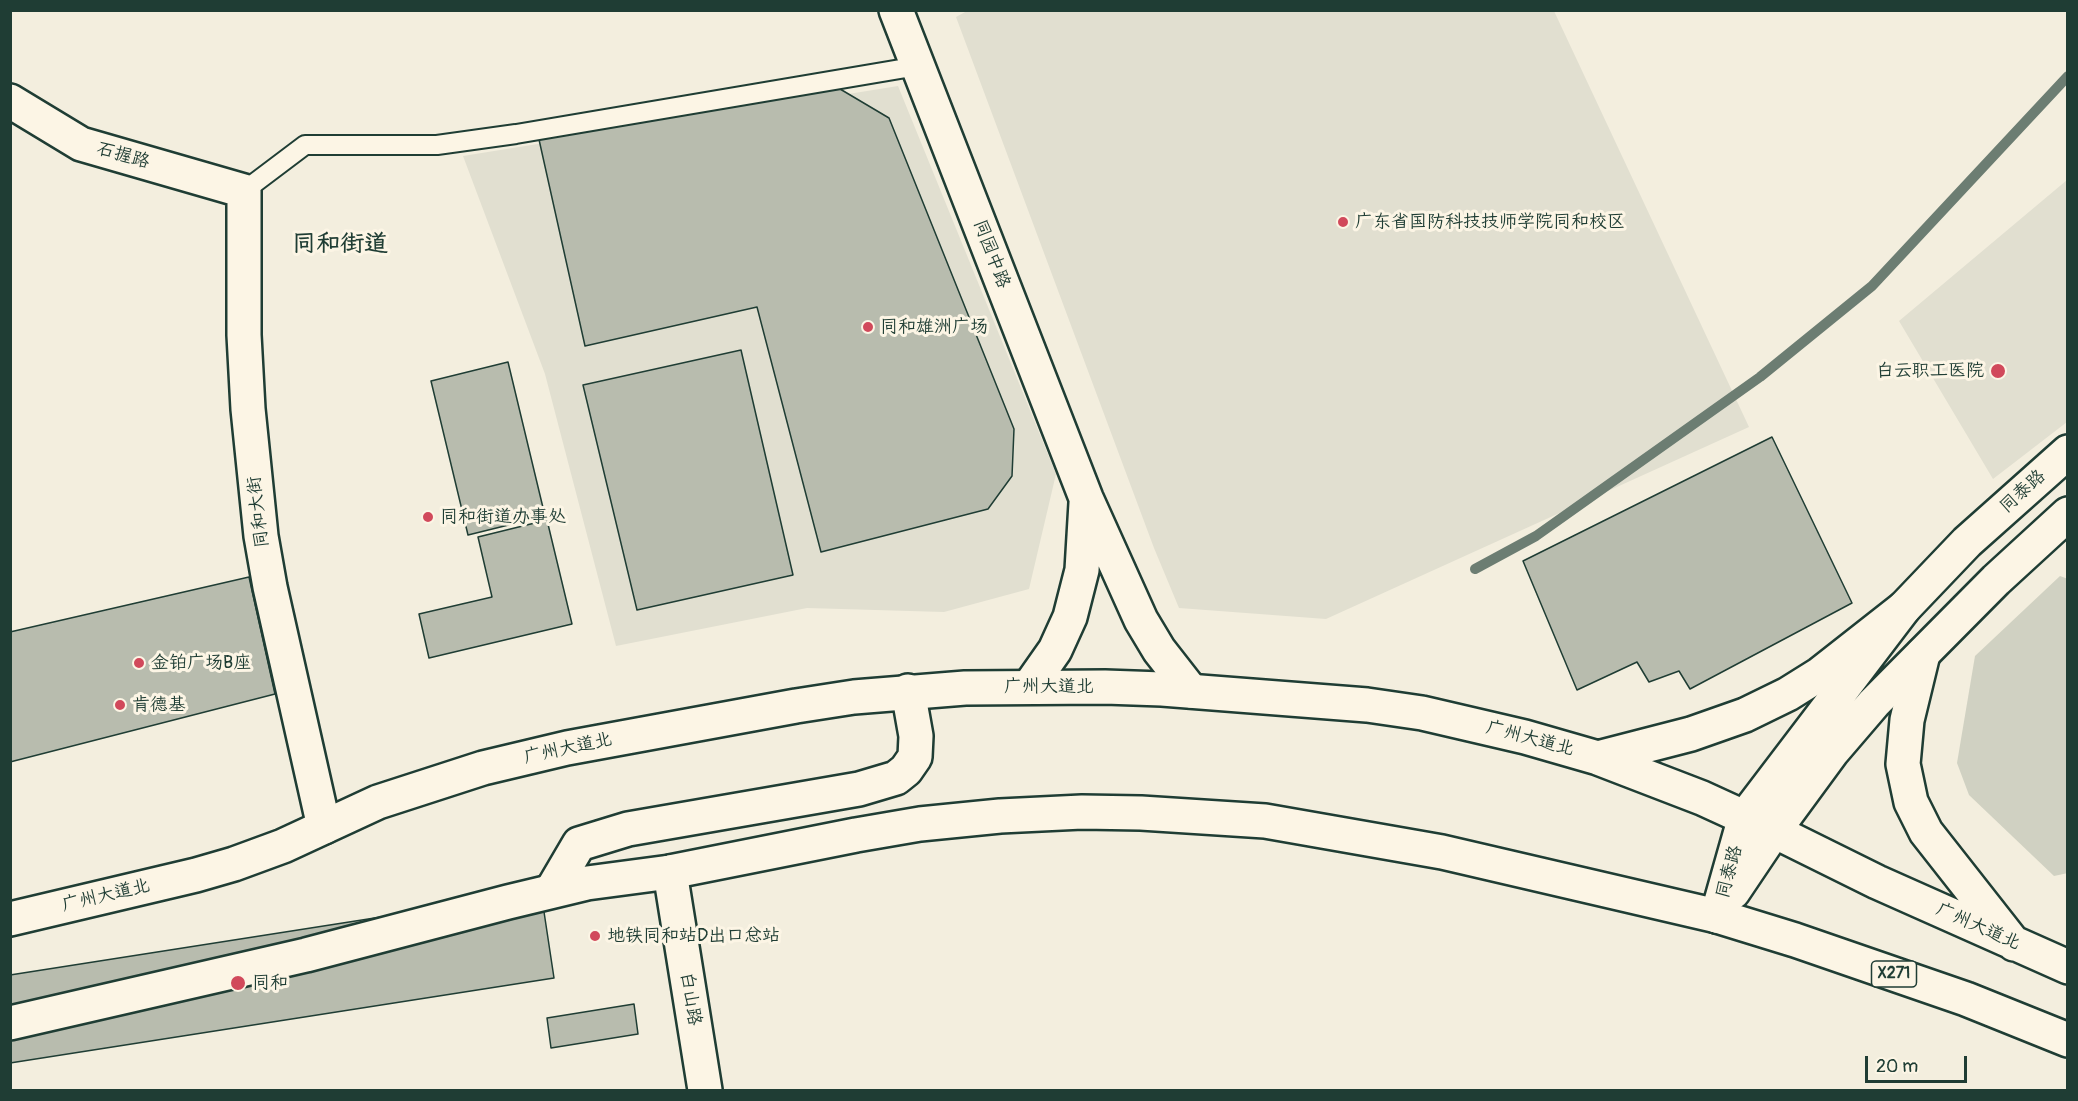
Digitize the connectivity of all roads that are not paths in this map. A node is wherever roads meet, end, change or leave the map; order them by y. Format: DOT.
graph roads {
  1 [pos="896,10"];
  2 [pos="918,66"];
  3 [pos="10,101"];
  4 [pos="244,191"];
  5 [pos="2067,452"];
  6 [pos="1086,498"];
  7 [pos="2067,514"];
  8 [pos="1904,608"];
  9 [pos="1923,654"];
  10 [pos="1029,687"];
  11 [pos="908,691"];
  12 [pos="1191,691"];
  13 [pos="1598,758"];
  14 [pos="1745,817"];
  15 [pos="324,827"];
  16 [pos="1774,831"];
  17 [pos="670,872"];
  18 [pos="552,890"];
  19 [pos="1717,916"];
  20 [pos="10,919"];
  21 [pos="2014,944"];
  22 [pos="2067,967"];
  23 [pos="10,1023"];
  24 [pos="2067,1040"];
  25 [pos="705,1090"];
  1 -- 2 [label="main road, 同园中路"];
  2 -- 4 [label="lane"];
  2 -- 6 [label="main road, 同园中路"];
  3 -- 4 [label="main road, 石握路"];
  4 -- 15 [label="main road, 同和大街"];
  5 -- 8 [label="main road, 同泰路"];
  6 -- 10 [label="main road"];
  6 -- 12 [label="main road, 同园中路"];
  7 -- 9 [label="main road, 同泰路"];
  8 -- 13 [label="main road"];
  8 -- 14 [label="main road, 同泰路"];
  9 -- 16 [label="main road, 同泰路"];
  9 -- 21 [label="main road"];
  10 -- 11 [label="main road, 广州大道北"];
  10 -- 12 [label="main road, 广州大道北"];
  11 -- 15 [label="main road, 广州大道北"];
  11 -- 18 [label="main road"];
  12 -- 13 [label="main road, 广州大道北"];
  13 -- 14 [label="main road, 广州大道北"];
  14 -- 16 [label="main road, 广州大道北"];
  14 -- 19 [label="main road, 同泰路"];
  15 -- 20 [label="main road, 广州大道北"];
  16 -- 19 [label="main road, 同泰路"];
  16 -- 21 [label="main road, 广州大道北"];
  17 -- 18 [label="main road"];
  17 -- 19 [label="main road"];
  17 -- 25 [label="main road, 白山路"];
  18 -- 23 [label="main road"];
  19 -- 24 [label="main road, X271"];
  21 -- 22 [label="main road, 广州大道北"];
}
